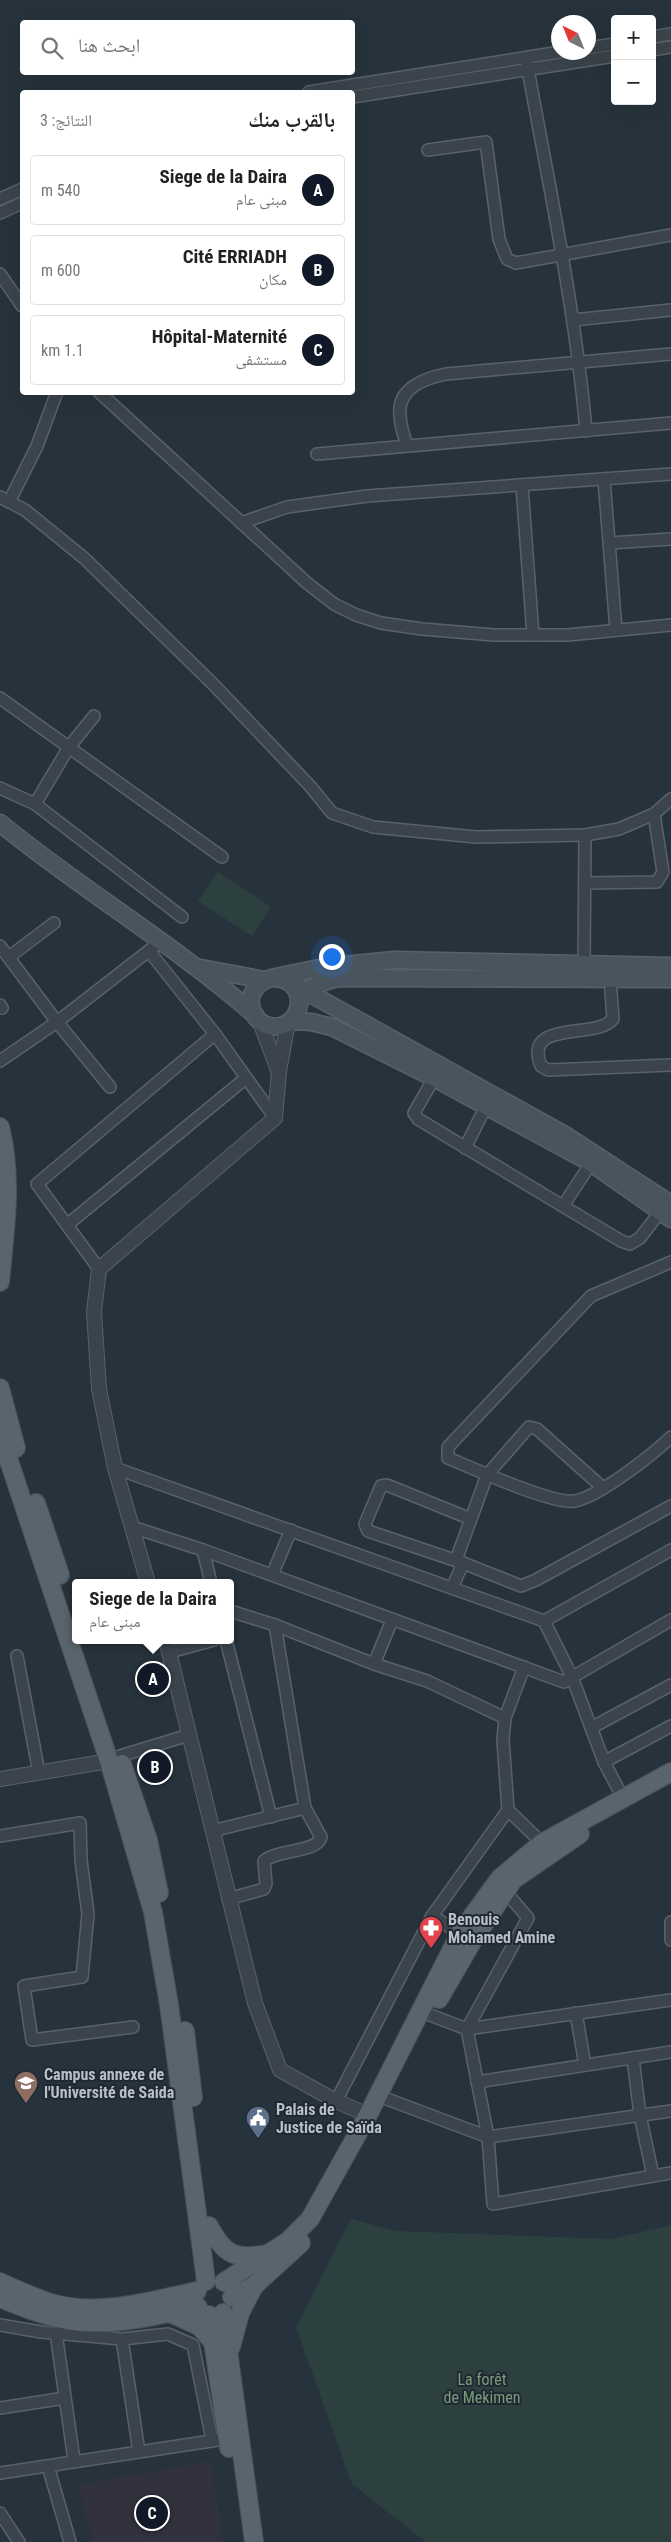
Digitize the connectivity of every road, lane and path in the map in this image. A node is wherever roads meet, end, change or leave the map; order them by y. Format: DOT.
graph roads {
  1 [pos="671,34"];
  2 [pos="656,37"];
  3 [pos="611,45"];
  4 [pos="596,47"];
  5 [pos="671,47"];
  6 [pos="656,49"];
  7 [pos="551,55"];
  8 [pos="611,56"];
  9 [pos="527,64"];
  10 [pos="348,89"];
  11 [pos="335,90"];
  12 [pos="355,96"];
  13 [pos="428,150"];
  14 [pos="20,191"];
  15 [pos="0,200"];
  16 [pos="20,204"];
  17 [pos="0,213"];
  18 [pos="671,235"];
  19 [pos="563,253"];
  20 [pos="0,274"];
  21 [pos="20,303"];
  22 [pos="671,310"];
  23 [pos="573,320"];
  24 [pos="671,354"];
  25 [pos="580,362"];
  26 [pos="56,395"];
  27 [pos="102,395"];
  28 [pos="671,423"];
  29 [pos="586,431"];
  30 [pos="407,446"];
  31 [pos="317,454"];
  32 [pos="671,474"];
  33 [pos="604,479"];
  34 [pos="522,486"];
  35 [pos="4,499"];
  36 [pos="240,523"];
  37 [pos="671,539"];
  38 [pos="610,543"];
  39 [pos="671,625"];
  40 [pos="616,630"];
  41 [pos="533,635"];
  42 [pos="0,698"];
  43 [pos="94,716"];
  44 [pos="69,747"];
  45 [pos="0,788"];
  46 [pos="671,799"];
  47 [pos="34,804"];
  48 [pos="654,814"];
  49 [pos="0,822"];
  50 [pos="586,835"];
  51 [pos="222,857"];
  52 [pos="585,884"];
  53 [pos="182,917"];
  54 [pos="54,922"];
  55 [pos="0,946"];
  56 [pos="154,947"];
  57 [pos="9,958"];
  58 [pos="584,964"];
  59 [pos="671,966"];
  60 [pos="197,967"];
  61 [pos="610,978"];
  62 [pos="274,979"];
  63 [pos="671,979"];
  64 [pos="302,997"];
  65 [pos="258,1018"];
  66 [pos="57,1022"];
  67 [pos="289,1022"];
  68 [pos="214,1034"];
  69 [pos="0,1061"];
  70 [pos="671,1066"];
  71 [pos="279,1071"];
  72 [pos="246,1078"];
  73 [pos="434,1078"];
  74 [pos="110,1087"];
  75 [pos="486,1106"];
  76 [pos="275,1118"];
  77 [pos="0,1127"];
  78 [pos="464,1148"];
  79 [pos="591,1163"];
  80 [pos="563,1206"];
  81 [pos="667,1212"];
  82 [pos="67,1225"];
  83 [pos="671,1262"];
  84 [pos="99,1269"];
  85 [pos="0,1282"];
  86 [pos="0,1388"];
  87 [pos="0,1434"];
  88 [pos="671,1438"];
  89 [pos="114,1468"];
  90 [pos="487,1475"];
  91 [pos="602,1487"];
  92 [pos="671,1506"];
  93 [pos="471,1519"];
  94 [pos="132,1527"];
  95 [pos="291,1530"];
  96 [pos="203,1550"];
  97 [pos="671,1550"];
  98 [pos="459,1561"];
  99 [pos="272,1575"];
  100 [pos="147,1579"];
  101 [pos="210,1579"];
  102 [pos="452,1588"];
  103 [pos="72,1611"];
  104 [pos="234,1612"];
  105 [pos="392,1620"];
  106 [pos="671,1620"];
  107 [pos="544,1621"];
  108 [pos="275,1625"];
  109 [pos="72,1639"];
  110 [pos="74,1644"];
  111 [pos="82,1644"];
  112 [pos="183,1644"];
  113 [pos="227,1644"];
  114 [pos="168,1646"];
  115 [pos="17,1656"];
  116 [pos="374,1664"];
  117 [pos="524,1667"];
  118 [pos="572,1677"];
  119 [pos="671,1685"];
  120 [pos="505,1718"];
  121 [pos="671,1726"];
  122 [pos="591,1728"];
  123 [pos="189,1735"];
  124 [pos="114,1759"];
  125 [pos="604,1762"];
  126 [pos="671,1772"];
  127 [pos="39,1773"];
  128 [pos="0,1780"];
  129 [pos="671,1785"];
  130 [pos="623,1798"];
  131 [pos="305,1808"];
  132 [pos="508,1810"];
  133 [pos="271,1816"];
  134 [pos="212,1831"];
  135 [pos="0,1836"];
  136 [pos="542,1843"];
  137 [pos="505,1891"];
  138 [pos="228,1899"];
  139 [pos="432,1916"];
  140 [pos="671,1922"];
  141 [pos="460,1933"];
  142 [pos="671,1940"];
  143 [pos="671,2000"];
  144 [pos="576,2013"];
  145 [pos="430,2014"];
  146 [pos="133,2027"];
  147 [pos="467,2029"];
  148 [pos="671,2052"];
  149 [pos="632,2058"];
  150 [pos="585,2065"];
  151 [pos="477,2082"];
  152 [pos="387,2099"];
  153 [pos="336,2101"];
  154 [pos="671,2111"];
  155 [pos="368,2115"];
  156 [pos="640,2115"];
  157 [pos="488,2137"];
  158 [pos="671,2173"];
  159 [pos="653,2176"];
  160 [pos="209,2226"];
  161 [pos="270,2253"];
  162 [pos="0,2282"];
  163 [pos="254,2286"];
  164 [pos="213,2296"];
  165 [pos="0,2298"];
  166 [pos="170,2313"];
  167 [pos="0,2325"];
  168 [pos="56,2333"];
  169 [pos="122,2339"];
  170 [pos="213,2342"];
  171 [pos="229,2358"];
  172 [pos="65,2398"];
  173 [pos="0,2402"];
  174 [pos="12,2406"];
  175 [pos="0,2408"];
  176 [pos="227,2440"];
  177 [pos="139,2452"];
  178 [pos="74,2460"];
  179 [pos="48,2466"];
  180 [pos="0,2473"];
  181 [pos="0,2513"];
  182 [pos="19,2542"];
  183 [pos="70,2542"];
  184 [pos="243,2542"];
  185 [pos="254,2542"];
  1 -- 2 [label="street"];
  3 -- 4 [label="street"];
  5 -- 6 [label="street"];
  7 -- 9 [label="street"];
  8 -- 9 [label="street"];
  9 -- 10 [label="street"];
  9 -- 12 [label="street"];
  9 -- 19 [label="street"];
  10 -- 11 [label="street"];
  13 -- 19 [label="street"];
  14 -- 15 [label="street"];
  16 -- 17 [label="street"];
  18 -- 19 [label="street"];
  19 -- 23 [label="street"];
  20 -- 21 [label="street"];
  22 -- 23 [label="street"];
  23 -- 25 [label="street"];
  24 -- 25 [label="street"];
  25 -- 29 [label="street"];
  25 -- 30 [label="street"];
  26 -- 35 [label="street"];
  27 -- 36 [label="street"];
  28 -- 29 [label="street"];
  29 -- 30 [label="street"];
  30 -- 31 [label="street"];
  32 -- 33 [label="street"];
  33 -- 34 [label="street"];
  33 -- 38 [label="street"];
  34 -- 36 [label="street"];
  34 -- 41 [label="street"];
  35 -- 50 [label="street"];
  36 -- 41 [label="street"];
  37 -- 38 [label="street"];
  38 -- 40 [label="street"];
  39 -- 40 [label="street"];
  40 -- 41 [label="street"];
  42 -- 44 [label="street"];
  43 -- 44 [label="street"];
  44 -- 47 [label="street"];
  44 -- 51 [label="street"];
  45 -- 47 [label="street"];
  46 -- 48 [label="street"];
  47 -- 53 [label="street"];
  48 -- 50 [label="street"];
  48 -- 52 [label="street"];
  49 -- 56 [label="main road"];
  50 -- 52 [label="street"];
  52 -- 58 [label="street"];
  54 -- 57 [label="street"];
  55 -- 57 [label="street"];
  56 -- 60 [label="main road"];
  56 -- 66 [label="street"];
  56 -- 68 [label="street"];
  57 -- 66 [label="street"];
  58 -- 59 [label="main road"];
  58 -- 62 [label="main road"];
  60 -- 62 [label="main road"];
  60 -- 65 [label="main road"];
  61 -- 63 [label="main road"];
  61 -- 64 [label="main road"];
  61 -- 70 [label="street"];
  62 -- 64 [label="main road"];
  62 -- 65 [label="main road"];
  64 -- 67 [label="main road"];
  64 -- 81 [label="main road"];
  65 -- 67 [label="main road"];
  65 -- 71 [label="street"];
  66 -- 69 [label="street"];
  66 -- 74 [label="street"];
  67 -- 71 [label="street"];
  67 -- 73 [label="main road"];
  68 -- 72 [label="street"];
  68 -- 82 [label="street"];
  71 -- 76 [label="street"];
  72 -- 76 [label="street"];
  72 -- 82 [label="street"];
  73 -- 75 [label="main road"];
  73 -- 78 [label="street"];
  75 -- 78 [label="street"];
  75 -- 79 [label="main road"];
  76 -- 84 [label="street"];
  77 -- 85 [label="main road"];
  78 -- 80 [label="street"];
  79 -- 80 [label="street"];
  79 -- 81 [label="main road"];
  80 -- 81 [label="street"];
  82 -- 84 [label="street"];
  83 -- 90 [label="street"];
  84 -- 89 [label="street"];
  86 -- 103 [label="main road"];
  87 -- 109 [label="main road"];
  88 -- 91 [label="street"];
  89 -- 94 [label="street"];
  89 -- 95 [label="street"];
  90 -- 91 [label="street"];
  90 -- 91 [label="street"];
  90 -- 93 [label="street"];
  92 -- 98 [label="street"];
  93 -- 98 [label="street"];
  93 -- 98 [label="street"];
  94 -- 96 [label="street"];
  94 -- 100 [label="street"];
  95 -- 99 [label="street"];
  95 -- 102 [label="street"];
  96 -- 99 [label="street"];
  96 -- 101 [label="street"];
  97 -- 107 [label="street"];
  98 -- 102 [label="street"];
  99 -- 105 [label="street"];
  102 -- 107 [label="street"];
  104 -- 108 [label="street"];
  105 -- 116 [label="street"];
  105 -- 117 [label="street"];
  106 -- 118 [label="street"];
  107 -- 118 [label="street"];
  108 -- 116 [label="street"];
  108 -- 131 [label="street"];
  110 -- 124 [label="main road"];
  111 -- 124 [label="main road"];
  112 -- 114 [label="street"];
  113 -- 133 [label="street"];
  114 -- 123 [label="street"];
  115 -- 127 [label="street"];
  116 -- 120 [label="street"];
  117 -- 118 [label="street"];
  117 -- 120 [label="street"];
  118 -- 122 [label="street"];
  119 -- 122 [label="street"];
  120 -- 132 [label="street"];
  121 -- 125 [label="street"];
  122 -- 125 [label="street"];
  123 -- 124 [label="street"];
  123 -- 134 [label="street"];
  124 -- 127 [label="street"];
  124 -- 160 [label="main road"];
  124 -- 164 [label="main road"];
  125 -- 130 [label="street"];
  126 -- 130 [label="main road"];
  127 -- 128 [label="street"];
  129 -- 137 [label="main road"];
  130 -- 136 [label="main road"];
  131 -- 133 [label="street"];
  131 -- 138 [label="street"];
  132 -- 136 [label="street"];
  132 -- 139 [label="street"];
  133 -- 134 [label="street"];
  134 -- 138 [label="street"];
  135 -- 146 [label="street"];
  136 -- 141 [label="main road"];
  137 -- 145 [label="main road"];
  137 -- 147 [label="street"];
  138 -- 153 [label="street"];
  139 -- 141 [label="street"];
  139 -- 153 [label="street"];
  140 -- 142 [label="street"];
  141 -- 155 [label="main road"];
  143 -- 144 [label="street"];
  144 -- 147 [label="street"];
  144 -- 150 [label="street"];
  145 -- 147 [label="street"];
  145 -- 152 [label="main road"];
  147 -- 151 [label="street"];
  148 -- 149 [label="street"];
  149 -- 150 [label="street"];
  149 -- 156 [label="street"];
  150 -- 151 [label="street"];
  151 -- 157 [label="street"];
  152 -- 157 [label="street"];
  152 -- 163 [label="main road"];
  153 -- 155 [label="street"];
  154 -- 156 [label="street"];
  155 -- 161 [label="main road"];
  156 -- 157 [label="street"];
  156 -- 159 [label="street"];
  157 -- 159 [label="street"];
  158 -- 159 [label="street"];
  160 -- 161 [label="main road"];
  160 -- 164 [label="main road"];
  161 -- 164 [label="main road"];
  162 -- 164 [label="main road"];
  163 -- 164 [label="main road"];
  163 -- 171 [label="main road"];
  164 -- 166 [label="main road"];
  164 -- 170 [label="main road"];
  164 -- 171 [label="main road"];
  165 -- 166 [label="main road"];
  166 -- 170 [label="main road"];
  167 -- 168 [label="street"];
  168 -- 169 [label="street"];
  168 -- 172 [label="street"];
  169 -- 176 [label="street"];
  169 -- 177 [label="street"];
  170 -- 176 [label="main road"];
  171 -- 176 [label="main road"];
  172 -- 174 [label="street"];
  172 -- 178 [label="street"];
  173 -- 174 [label="street"];
  174 -- 175 [label="street"];
  176 -- 177 [label="street"];
  176 -- 184 [label="main road"];
  176 -- 185 [label="main road"];
  177 -- 178 [label="street"];
  178 -- 179 [label="street"];
  179 -- 180 [label="street"];
  179 -- 183 [label="street"];
  181 -- 182 [label="street"];
}
